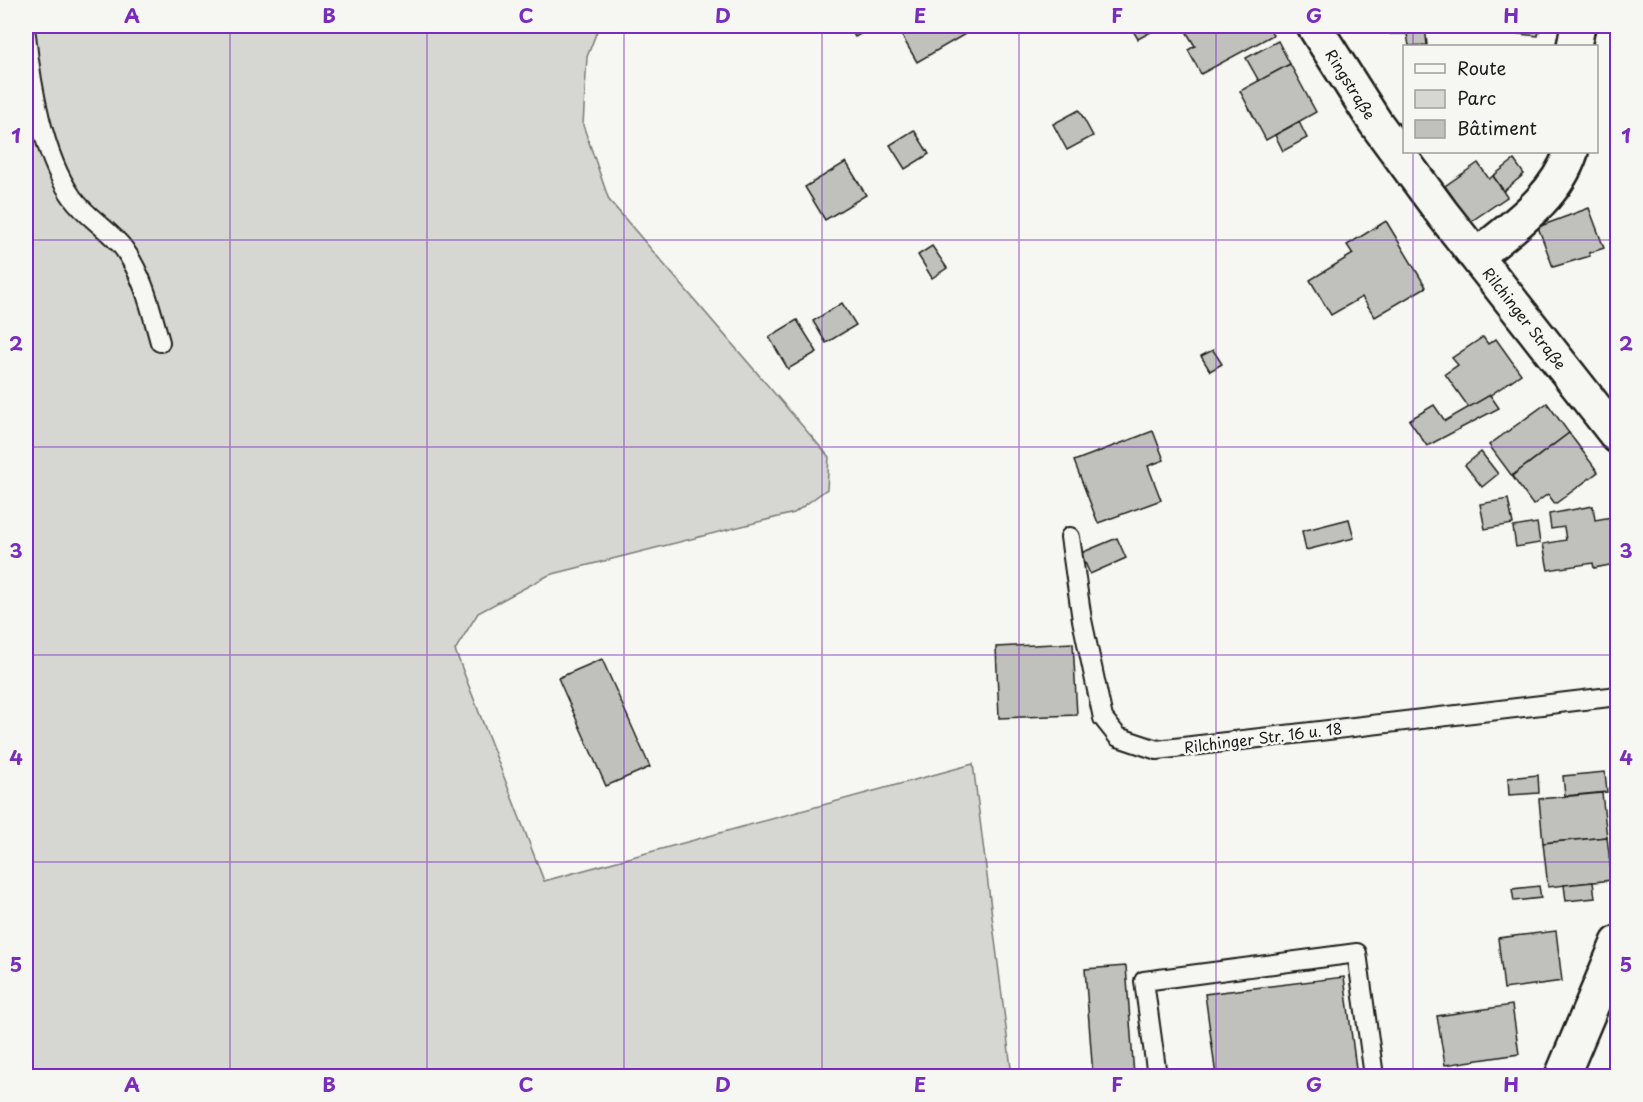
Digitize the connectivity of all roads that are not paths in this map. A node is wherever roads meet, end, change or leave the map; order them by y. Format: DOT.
graph roads {
  1 [pos="1314,26"];
  2 [pos="1578,26"];
  3 [pos="26,35"];
  4 [pos="1574,45"];
  5 [pos="1571,153"];
  6 [pos="1477,256"];
  7 [pos="160,342"];
  8 [pos="1617,437"];
  9 [pos="1070,537"];
  10 [pos="1617,696"];
  11 [pos="1617,943"];
  12 [pos="1157,1077"];
  13 [pos="1374,1077"];
  14 [pos="1562,1077"];
  1 -- 6 [label="street, Ringstraße"];
  2 -- 4 [label="street"];
  3 -- 7 [label="lane"];
  5 -- 6 [label="street, Rilchinger Straße"];
  6 -- 8 [label="street, Rilchinger Straße"];
  9 -- 10 [label="lane, Rilchinger Str. 16 u. 18"];
  11 -- 14 [label="street"];
  12 -- 13 [label="lane"];
}
